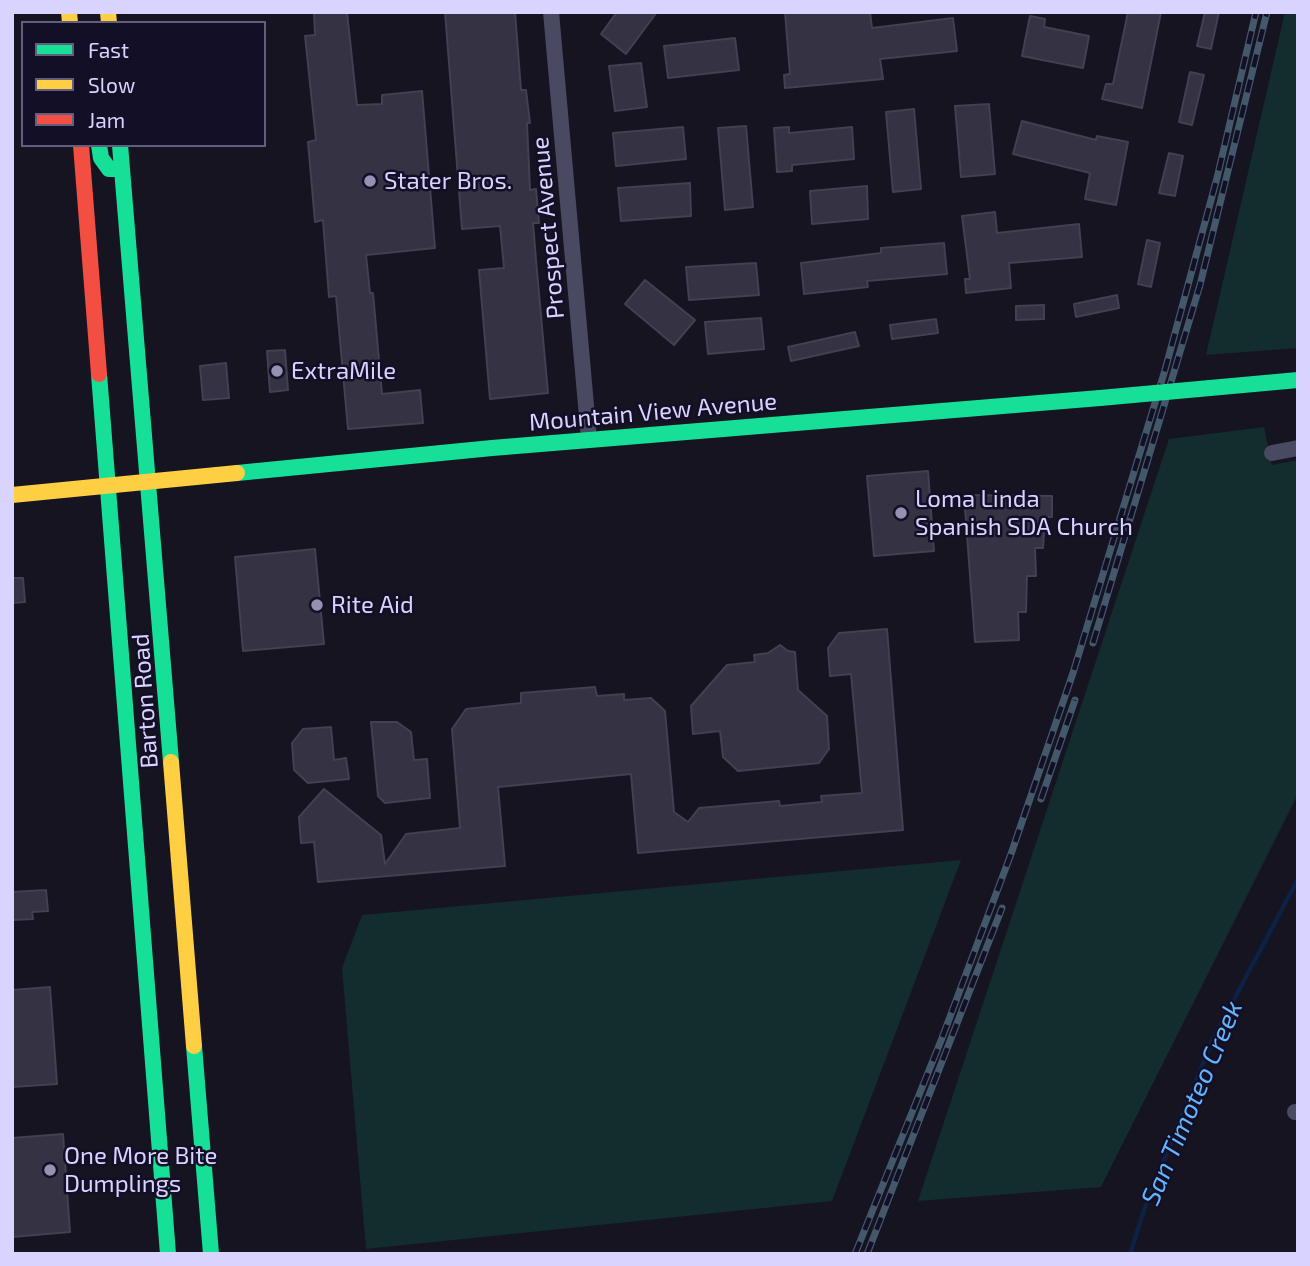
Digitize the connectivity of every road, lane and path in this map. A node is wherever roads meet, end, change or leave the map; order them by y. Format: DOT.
graph roads {
  1 [pos="551,12"];
  2 [pos="81,147"];
  3 [pos="99,147"];
  4 [pos="120,147"];
  5 [pos="122,169"];
  6 [pos="1298,380"];
  7 [pos="589,439"];
  8 [pos="1298,447"];
  9 [pos="1272,453"];
  10 [pos="150,481"];
  11 [pos="109,486"];
  12 [pos="12,495"];
  13 [pos="168,1254"];
  14 [pos="211,1254"];
  1 -- 7 [label="street, Prospect Avenue"];
  2 -- 11 [label="main road, Barton Road"];
  3 -- 5 [label="main road"];
  4 -- 5 [label="main road, Barton Road"];
  5 -- 10 [label="main road, Barton Road"];
  6 -- 7 [label="main road, Mountain View Avenue, bridge"];
  7 -- 10 [label="main road, Mountain View Avenue"];
  8 -- 9 [label="street"];
  10 -- 11 [label="main road, Mountain View Avenue"];
  10 -- 14 [label="main road, Barton Road"];
  11 -- 12 [label="main road, Mountain View Avenue"];
  11 -- 13 [label="main road, Barton Road"];
}
